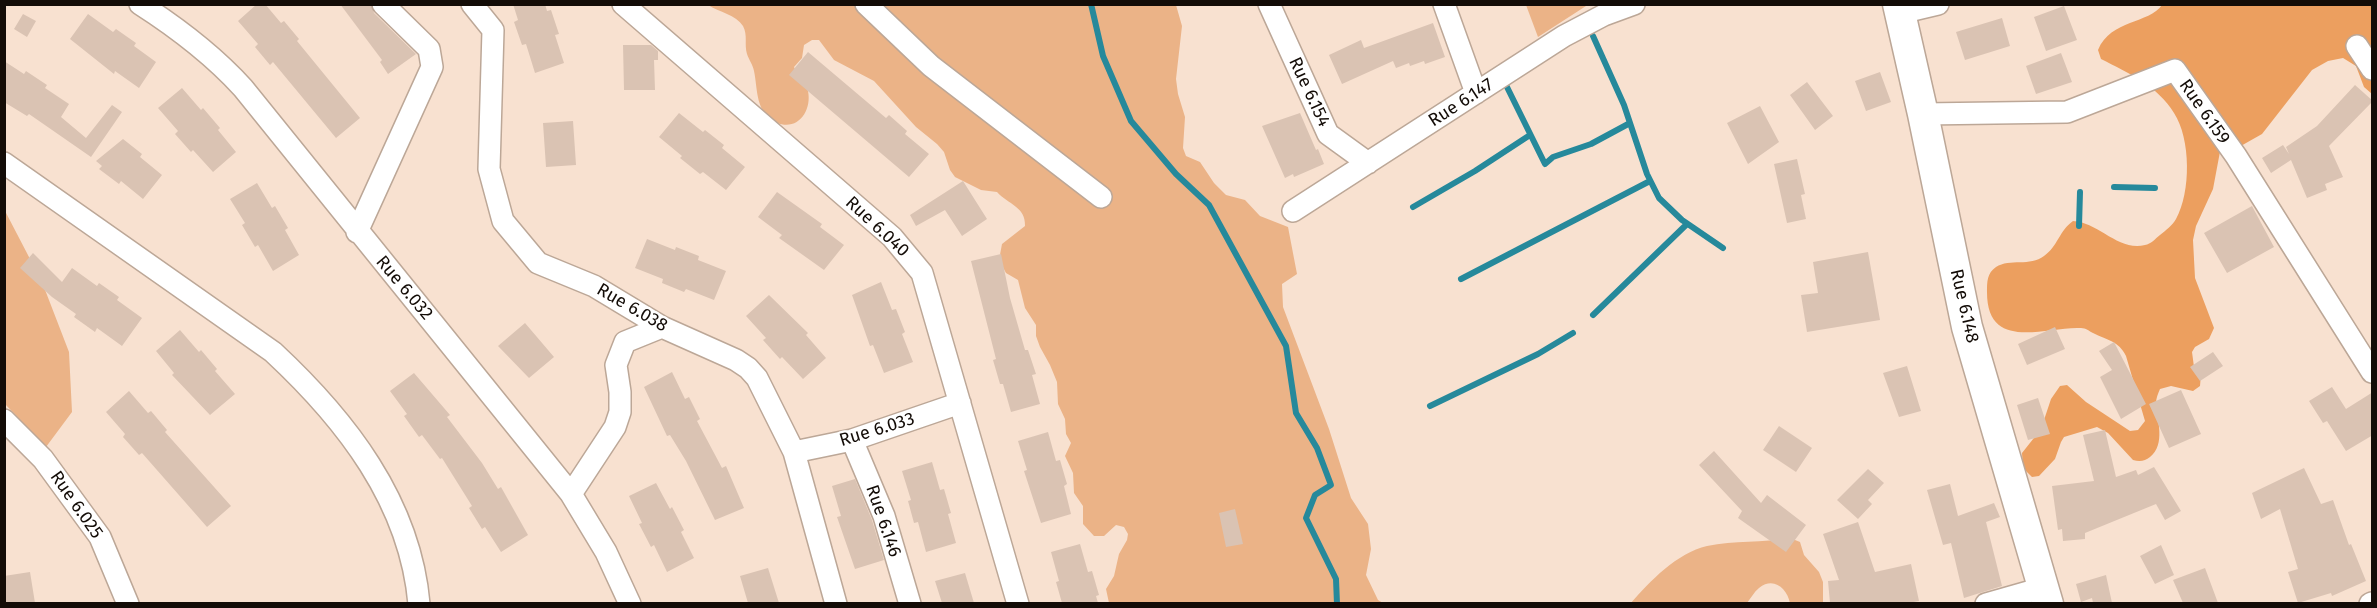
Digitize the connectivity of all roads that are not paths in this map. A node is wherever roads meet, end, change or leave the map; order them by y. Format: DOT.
graph roads {
  1 [pos="140,4"];
  2 [pos="383,4"];
  3 [pos="472,4"];
  4 [pos="623,4"];
  5 [pos="866,4"];
  6 [pos="1269,4"];
  7 [pos="1444,4"];
  8 [pos="1634,4"];
  9 [pos="1938,4"];
  10 [pos="1899,9"];
  11 [pos="1601,10"];
  12 [pos="2357,46"];
  13 [pos="2373,69"];
  14 [pos="1476,93"];
  15 [pos="1923,114"];
  16 [pos="4,162"];
  17 [pos="1368,163"];
  18 [pos="1101,197"];
  19 [pos="1293,212"];
  20 [pos="357,232"];
  21 [pos="662,327"];
  22 [pos="2373,372"];
  23 [pos="960,403"];
  24 [pos="4,420"];
  25 [pos="852,440"];
  26 [pos="794,452"];
  27 [pos="571,494"];
  28 [pos="2045,596"];
  29 [pos="128,603"];
  30 [pos="419,603"];
  31 [pos="630,603"];
  32 [pos="836,603"];
  33 [pos="910,603"];
  34 [pos="1018,603"];
  35 [pos="1986,603"];
  1 -- 20 [label="street, Rue 6.032"];
  2 -- 20 [label="street"];
  3 -- 21 [label="street, Rue 6.038"];
  4 -- 23 [label="street, Rue 6.040"];
  5 -- 18 [label="street"];
  6 -- 17 [label="street, Rue 6.154"];
  7 -- 14 [label="street"];
  8 -- 11 [label="street, Rue 6.147"];
  9 -- 10 [label="street"];
  10 -- 15 [label="street, Rue 6.148"];
  11 -- 14 [label="street, Rue 6.147"];
  12 -- 13 [label="street"];
  14 -- 17 [label="street, Rue 6.147"];
  15 -- 22 [label="street, Rue 6.159"];
  15 -- 28 [label="street, Rue 6.148"];
  16 -- 30 [label="street"];
  17 -- 19 [label="street, Rue 6.147"];
  20 -- 27 [label="street, Rue 6.032"];
  21 -- 26 [label="street, Rue 6.038"];
  21 -- 27 [label="street"];
  23 -- 25 [label="street, Rue 6.033"];
  23 -- 34 [label="street, Rue 6.040"];
  24 -- 29 [label="street, Rue 6.025"];
  25 -- 26 [label="street, Rue 6.033"];
  25 -- 33 [label="street, Rue 6.146"];
  26 -- 32 [label="street, Rue 6.038"];
  27 -- 31 [label="street, Rue 6.032"];
  28 -- 35 [label="street"];
}
